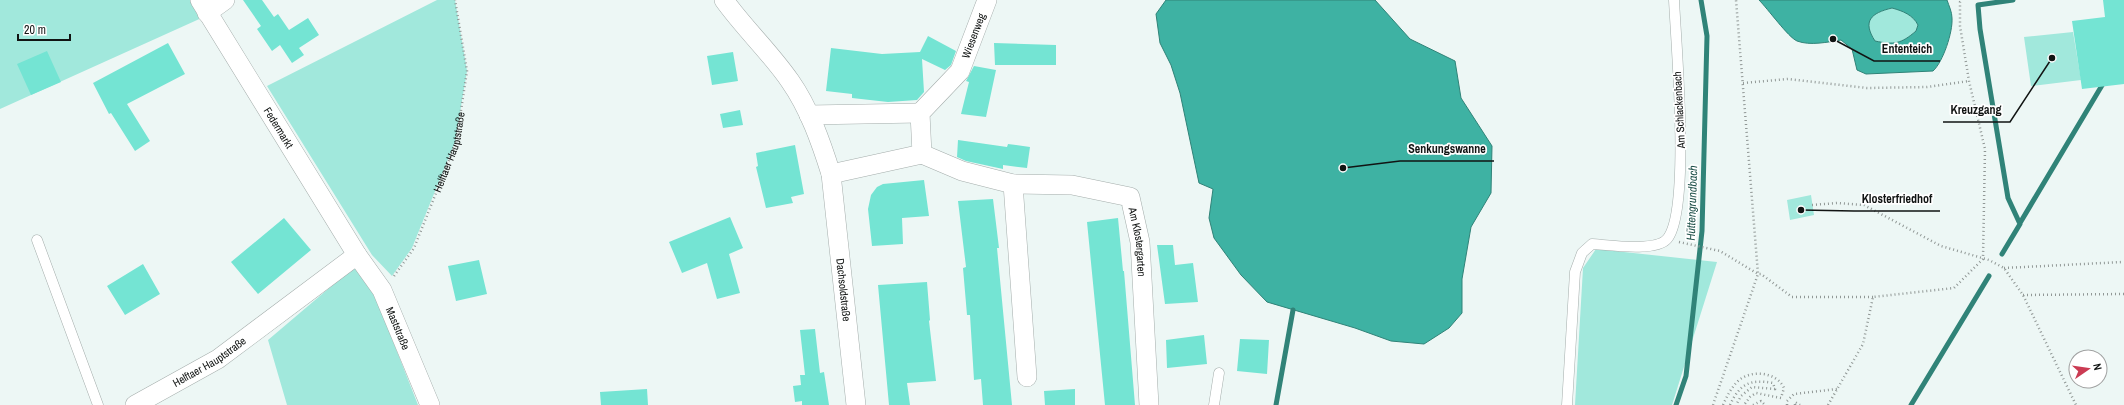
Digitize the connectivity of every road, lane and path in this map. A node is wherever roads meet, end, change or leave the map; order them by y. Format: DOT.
graph roads {
  1 [pos="224,0"];
  2 [pos="455,0"];
  3 [pos="724,0"];
  4 [pos="988,0"];
  5 [pos="1674,0"];
  6 [pos="1736,0"];
  7 [pos="1962,0"];
  8 [pos="203,6"];
  9 [pos="1968,81"];
  10 [pos="1743,83"];
  11 [pos="920,113"];
  12 [pos="809,115"];
  13 [pos="922,154"];
  14 [pos="831,174"];
  15 [pos="1013,184"];
  16 [pos="1812,205"];
  17 [pos="1667,239"];
  18 [pos="36,240"];
  19 [pos="358,256"];
  20 [pos="1983,259"];
  21 [pos="2123,262"];
  22 [pos="2004,268"];
  23 [pos="1758,274"];
  24 [pos="382,290"];
  25 [pos="2124,294"];
  26 [pos="2023,295"];
  27 [pos="1873,297"];
  28 [pos="1219,373"];
  29 [pos="1027,377"];
  30 [pos="1838,388"];
  31 [pos="98,405"];
  32 [pos="135,405"];
  33 [pos="430,405"];
  34 [pos="856,405"];
  35 [pos="1149,405"];
  36 [pos="1214,405"];
  37 [pos="1567,405"];
  38 [pos="1713,405"];
  39 [pos="1723,405"];
  40 [pos="1730,405"];
  41 [pos="1736,405"];
  42 [pos="1744,405"];
  43 [pos="1753,405"];
  44 [pos="1765,405"];
  45 [pos="1787,405"];
  46 [pos="1795,405"];
  47 [pos="1800,405"];
  48 [pos="1828,405"];
  49 [pos="2076,405"];
  1 -- 8 [label="street"];
  2 -- 24 [label="path, Helftaer Hauptstraße"];
  3 -- 12 [label="street, Dachsoldstraße"];
  4 -- 11 [label="street, Wiesenweg"];
  5 -- 17 [label="lane, Am Schlackenbach"];
  6 -- 10 [label="path"];
  7 -- 9 [label="path"];
  8 -- 19 [label="street, Federmarkt"];
  9 -- 10 [label="path"];
  9 -- 20 [label="path"];
  10 -- 23 [label="path"];
  11 -- 12 [label="street"];
  11 -- 13 [label="street"];
  12 -- 14 [label="street, Dachsoldstraße"];
  13 -- 14 [label="street"];
  13 -- 15 [label="street, Am Klostergarten"];
  14 -- 34 [label="street, Dachsoldstraße"];
  15 -- 29 [label="street"];
  15 -- 35 [label="street, Am Klostergarten"];
  16 -- 20 [label="path"];
  17 -- 23 [label="path"];
  17 -- 37 [label="lane"];
  18 -- 31 [label="lane"];
  19 -- 24 [label="street, Maststraße"];
  19 -- 32 [label="street, Helftaer Hauptstraße"];
  20 -- 22 [label="path"];
  20 -- 27 [label="path"];
  21 -- 22 [label="path"];
  22 -- 26 [label="path"];
  23 -- 27 [label="path"];
  23 -- 38 [label="path"];
  24 -- 33 [label="street, Maststraße"];
  25 -- 26 [label="path"];
  26 -- 49 [label="path"];
  27 -- 30 [label="path"];
  28 -- 36 [label="lane"];
  30 -- 45 [label="path"];
  30 -- 48 [label="path"];
  39 -- 42 [label="path"];
  40 -- 41 [label="path"];
  43 -- 44 [label="path"];
  46 -- 47 [label="path"];
}
